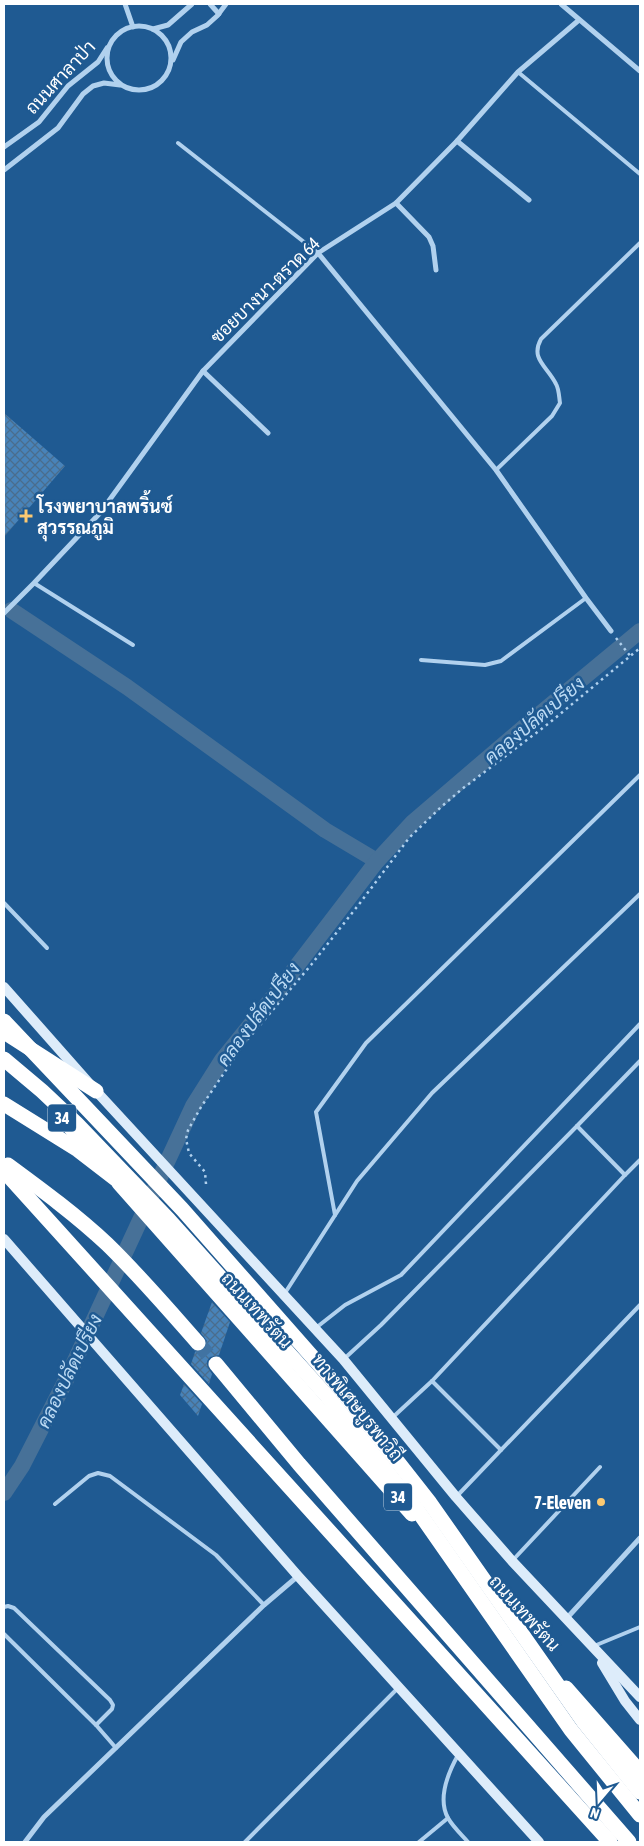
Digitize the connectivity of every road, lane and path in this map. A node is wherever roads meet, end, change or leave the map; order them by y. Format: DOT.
graph roads {
  1 [pos="125,4"];
  2 [pos="192,4"];
  3 [pos="210,4"];
  4 [pos="226,4"];
  5 [pos="561,4"];
  6 [pos="218,14"];
  7 [pos="579,20"];
  8 [pos="133,27"];
  9 [pos="152,29"];
  10 [pos="111,42"];
  11 [pos="170,68"];
  12 [pos="640,71"];
  13 [pos="518,72"];
  14 [pos="123,86"];
  15 [pos="457,141"];
  16 [pos="178,143"];
  17 [pos="4,148"];
  18 [pos="4,170"];
  19 [pos="640,174"];
  20 [pos="529,200"];
  21 [pos="396,203"];
  22 [pos="640,243"];
  23 [pos="318,253"];
  24 [pos="436,270"];
  25 [pos="202,371"];
  26 [pos="268,433"];
  27 [pos="496,470"];
  28 [pos="34,583"];
  29 [pos="586,598"];
  30 [pos="4,613"];
  31 [pos="611,631"];
  32 [pos="133,645"];
  33 [pos="624,648"];
  34 [pos="640,648"];
  35 [pos="631,657"];
  36 [pos="421,660"];
  37 [pos="640,775"];
  38 [pos="640,894"];
  39 [pos="4,903"];
  40 [pos="47,948"];
  41 [pos="4,986"];
  42 [pos="4,1021"];
  43 [pos="640,1024"];
  44 [pos="4,1032"];
  45 [pos="4,1052"];
  46 [pos="4,1059"];
  47 [pos="640,1061"];
  48 [pos="96,1091"];
  49 [pos="4,1104"];
  50 [pos="577,1126"];
  51 [pos="640,1160"];
  52 [pos="4,1162"];
  53 [pos="4,1171"];
  54 [pos="626,1174"];
  55 [pos="206,1184"];
  56 [pos="336,1215"];
  57 [pos="162,1222"];
  58 [pos="4,1239"];
  59 [pos="284,1295"];
  60 [pos="640,1305"];
  61 [pos="315,1329"];
  62 [pos="198,1342"];
  63 [pos="343,1359"];
  64 [pos="216,1364"];
  65 [pos="432,1381"];
  66 [pos="392,1418"];
  67 [pos="501,1450"];
  68 [pos="600,1467"];
  69 [pos="456,1497"];
  70 [pos="55,1504"];
  71 [pos="640,1538"];
  72 [pos="512,1560"];
  73 [pos="298,1576"];
  74 [pos="264,1605"];
  75 [pos="4,1607"];
  76 [pos="567,1618"];
  77 [pos="640,1627"];
  78 [pos="4,1634"];
  79 [pos="593,1645"];
  80 [pos="399,1687"];
  81 [pos="640,1697"];
  82 [pos="640,1720"];
  83 [pos="96,1725"];
  84 [pos="116,1748"];
  85 [pos="459,1753"];
  86 [pos="640,1772"];
  87 [pos="640,1792"];
  88 [pos="640,1816"];
  89 [pos="448,1818"];
  90 [pos="25,1842"];
  91 [pos="245,1842"];
  92 [pos="419,1842"];
  93 [pos="468,1842"];
  94 [pos="538,1842"];
  95 [pos="610,1842"];
  96 [pos="629,1842"];
  1 -- 8 [label="street"];
  2 -- 9 [label="street"];
  3 -- 6 [label="street"];
  4 -- 6 [label="street, ถนนศาลาป่า"];
  5 -- 7 [label="street"];
  6 -- 11 [label="street, ถนนศาลาป่า"];
  7 -- 12 [label="street"];
  7 -- 13 [label="street, ซอยบางนา-ตราด 64"];
  8 -- 9 [label="street"];
  8 -- 10 [label="street, ถนนศาลาป่า"];
  9 -- 11 [label="street"];
  10 -- 14 [label="street, ถนนศาลาป่า"];
  10 -- 17 [label="street, ถนนศาลาป่า"];
  11 -- 14 [label="street, ถนนศาลาป่า"];
  13 -- 15 [label="street, ซอยบางนา-ตราด 64"];
  13 -- 19 [label="lane"];
  14 -- 18 [label="street, ถนนศาลาป่า"];
  15 -- 20 [label="street"];
  15 -- 21 [label="street, ซอยบางนา-ตราด 64"];
  16 -- 23 [label="lane"];
  21 -- 23 [label="street, ซอยบางนา-ตราด 64"];
  21 -- 24 [label="street"];
  22 -- 27 [label="lane"];
  23 -- 25 [label="street, ซอยบางนา-ตราด 64"];
  23 -- 27 [label="street"];
  25 -- 26 [label="street"];
  25 -- 28 [label="street, ซอยบางนา-ตราด 64"];
  27 -- 29 [label="street"];
  28 -- 30 [label="street, ซอยบางนา-ตราด 64"];
  28 -- 32 [label="lane"];
  29 -- 31 [label="street"];
  29 -- 36 [label="lane"];
  33 -- 35 [label="path"];
  34 -- 35 [label="path"];
  35 -- 55 [label="path"];
  37 -- 56 [label="lane"];
  38 -- 56 [label="lane"];
  39 -- 40 [label="lane"];
  41 -- 48 [label="main road, ถนนเทพรัตน / 34"];
  42 -- 87 [label="highway, bridge"];
  43 -- 61 [label="lane"];
  44 -- 48 [label="highway"];
  45 -- 57 [label="highway, ถนนเทพรัตน / 34, bridge"];
  46 -- 57 [label="highway, ทางพิเศษบูรพาวิถี, bridge"];
  47 -- 50 [label="lane"];
  48 -- 59 [label="main road, ถนนเทพรัตน / 34"];
  49 -- 57 [label="highway, bridge"];
  50 -- 54 [label="lane"];
  50 -- 63 [label="lane"];
  51 -- 54 [label="lane"];
  52 -- 62 [label="highway"];
  53 -- 95 [label="highway"];
  54 -- 65 [label="lane"];
  56 -- 59 [label="lane"];
  57 -- 86 [label="highway, ถนนเทพรัตน / 34"];
  57 -- 88 [label="highway, ทางพิเศษบูรพาวิถี, bridge"];
  58 -- 73 [label="main road"];
  59 -- 61 [label="main road, ถนนเทพรัตน / 34"];
  60 -- 67 [label="lane"];
  61 -- 63 [label="main road, ถนนเทพรัตน / 34"];
  63 -- 66 [label="main road, ถนนเทพรัตน / 34"];
  64 -- 96 [label="highway"];
  65 -- 66 [label="lane"];
  65 -- 67 [label="lane"];
  66 -- 69 [label="main road, ถนนเทพรัตน / 34"];
  67 -- 69 [label="lane"];
  68 -- 72 [label="lane"];
  69 -- 72 [label="main road, ถนนเทพรัตน / 34"];
  70 -- 74 [label="lane"];
  71 -- 76 [label="street"];
  72 -- 76 [label="main road, ถนนเทพรัตน / 34"];
  73 -- 74 [label="street"];
  73 -- 80 [label="main road"];
  74 -- 84 [label="street"];
  75 -- 83 [label="lane"];
  76 -- 79 [label="main road, ถนนเทพรัตน / 34"];
  77 -- 79 [label="lane"];
  78 -- 83 [label="lane"];
  79 -- 81 [label="main road, ถนนเทพรัตน / 34"];
  79 -- 82 [label="main road"];
  80 -- 85 [label="main road"];
  80 -- 91 [label="lane"];
  83 -- 84 [label="lane"];
  84 -- 90 [label="street"];
  85 -- 89 [label="lane"];
  85 -- 94 [label="main road"];
  89 -- 92 [label="lane"];
  89 -- 93 [label="lane"];
}
